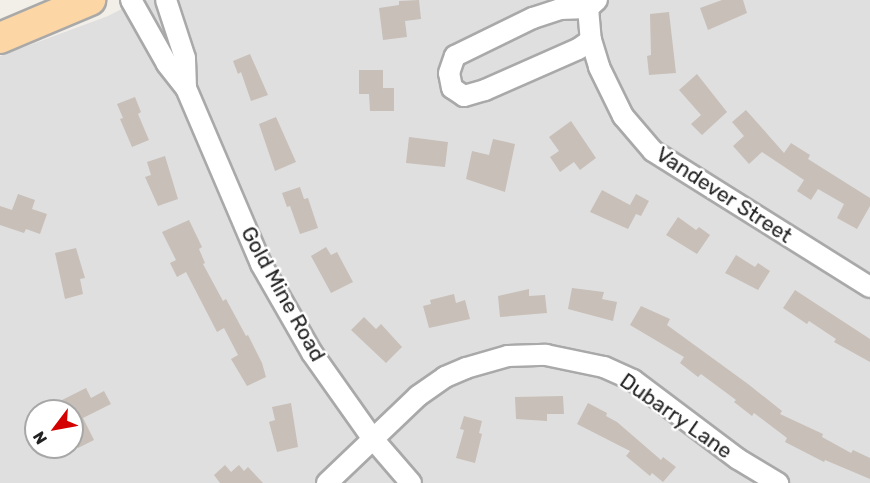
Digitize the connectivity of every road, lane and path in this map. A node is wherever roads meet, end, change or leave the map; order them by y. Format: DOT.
graph roads {
  1 [pos="90,0"];
  2 [pos="131,0"];
  3 [pos="166,0"];
  4 [pos="592,4"];
  5 [pos="0,39"];
  6 [pos="591,40"];
  7 [pos="186,88"];
  8 [pos="870,287"];
  9 [pos="373,439"];
  10 [pos="327,483"];
  11 [pos="411,483"];
  12 [pos="778,483"];
  1 -- 5 [label="main road"];
  2 -- 7 [label="street, Gold Mine Road"];
  3 -- 7 [label="street, Gold Mine Road"];
  4 -- 6 [label="street, Vandever Street"];
  4 -- 6 [label="street"];
  6 -- 8 [label="street, Vandever Street"];
  7 -- 9 [label="street, Gold Mine Road"];
  9 -- 10 [label="street, Dubarry Lane"];
  9 -- 11 [label="street, Gold Mine Road"];
  9 -- 12 [label="street, Dubarry Lane"];
}
